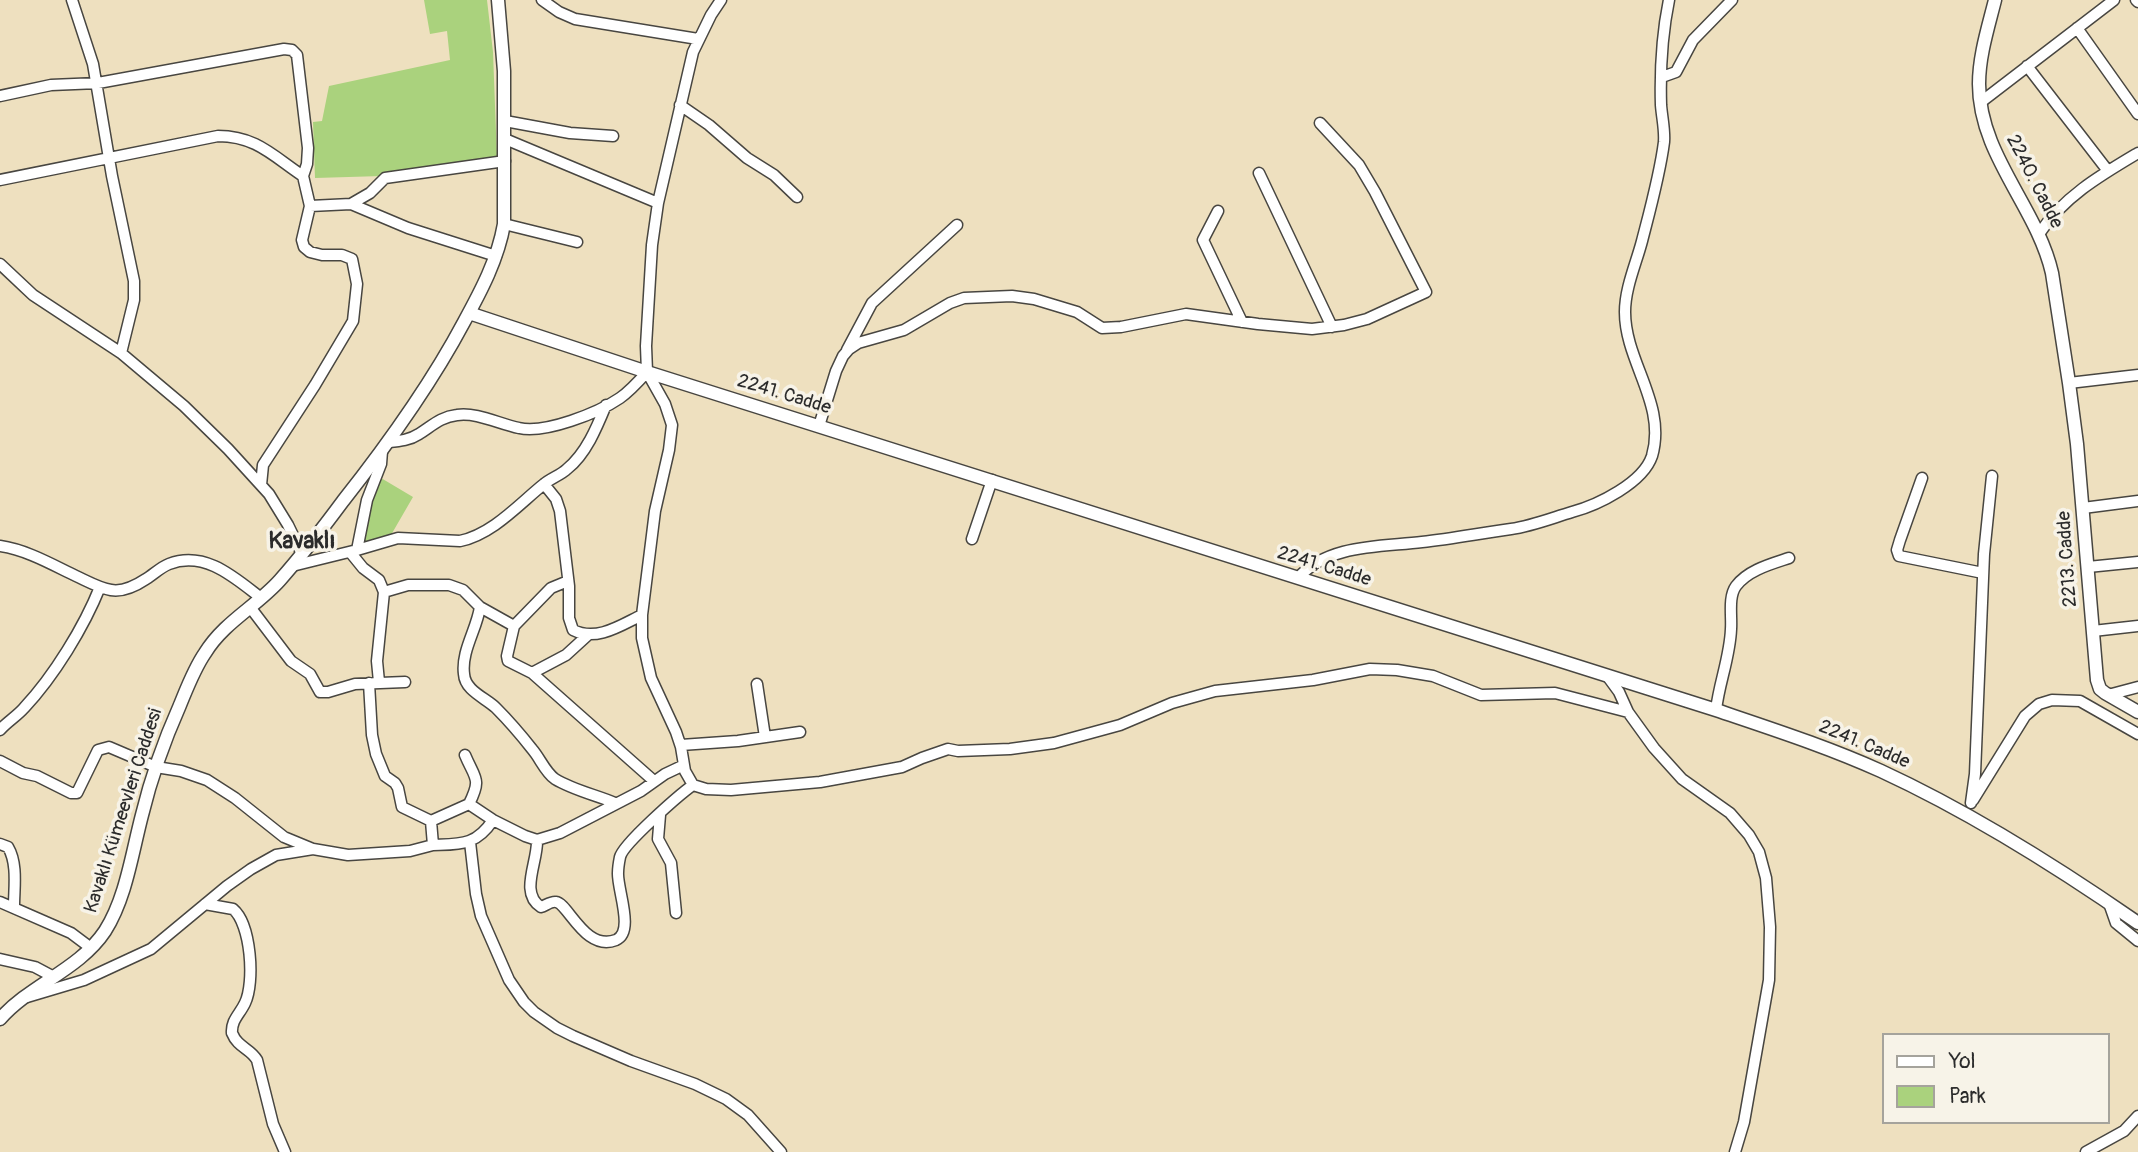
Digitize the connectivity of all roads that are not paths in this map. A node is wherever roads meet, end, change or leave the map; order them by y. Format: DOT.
graph roads {
  1 [pos="72,0"];
  2 [pos="498,0"];
  3 [pos="542,0"];
  4 [pos="721,0"];
  5 [pos="1669,0"];
  6 [pos="1732,0"];
  7 [pos="1995,0"];
  8 [pos="2114,0"];
  9 [pos="2077,28"];
  10 [pos="698,39"];
  11 [pos="2027,66"];
  12 [pos="1662,78"];
  13 [pos="97,83"];
  14 [pos="0,96"];
  15 [pos="1980,102"];
  16 [pos="680,105"];
  17 [pos="2138,114"];
  18 [pos="505,121"];
  19 [pos="1320,123"];
  20 [pos="613,136"];
  21 [pos="505,139"];
  22 [pos="2138,153"];
  23 [pos="109,158"];
  24 [pos="505,161"];
  25 [pos="2108,172"];
  26 [pos="1259,173"];
  27 [pos="303,176"];
  28 [pos="0,180"];
  29 [pos="797,197"];
  30 [pos="658,203"];
  31 [pos="351,204"];
  32 [pos="310,206"];
  33 [pos="1218,211"];
  34 [pos="504,224"];
  35 [pos="957,225"];
  36 [pos="2039,233"];
  37 [pos="576,242"];
  38 [pos="496,256"];
  39 [pos="0,264"];
  40 [pos="469,313"];
  41 [pos="1242,322"];
  42 [pos="1332,327"];
  43 [pos="121,353"];
  44 [pos="845,353"];
  45 [pos="648,372"];
  46 [pos="2138,374"];
  47 [pos="2069,383"];
  48 [pos="606,405"];
  49 [pos="819,426"];
  50 [pos="385,447"];
  51 [pos="1992,476"];
  52 [pos="1922,478"];
  53 [pos="992,480"];
  54 [pos="544,484"];
  55 [pos="261,485"];
  56 [pos="2138,501"];
  57 [pos="2083,508"];
  58 [pos="972,539"];
  59 [pos="0,546"];
  60 [pos="354,551"];
  61 [pos="302,554"];
  62 [pos="1789,558"];
  63 [pos="2138,562"];
  64 [pos="292,566"];
  65 [pos="2088,567"];
  66 [pos="1983,573"];
  67 [pos="1298,579"];
  68 [pos="568,581"];
  69 [pos="100,587"];
  70 [pos="384,592"];
  71 [pos="261,598"];
  72 [pos="250,607"];
  73 [pos="481,607"];
  74 [pos="642,615"];
  75 [pos="514,626"];
  76 [pos="2138,626"];
  77 [pos="2093,631"];
  78 [pos="589,635"];
  79 [pos="532,673"];
  80 [pos="1608,677"];
  81 [pos="405,681"];
  82 [pos="374,683"];
  83 [pos="757,684"];
  84 [pos="2138,687"];
  85 [pos="2104,695"];
  86 [pos="2084,703"];
  87 [pos="1716,710"];
  88 [pos="1628,712"];
  89 [pos="2138,712"];
  90 [pos="0,730"];
  91 [pos="800,732"];
  92 [pos="2138,734"];
  93 [pos="765,737"];
  94 [pos="681,745"];
  95 [pos="465,755"];
  96 [pos="0,761"];
  97 [pos="684,765"];
  98 [pos="156,767"];
  99 [pos="654,781"];
  100 [pos="693,785"];
  101 [pos="615,803"];
  102 [pos="469,804"];
  103 [pos="1968,808"];
  104 [pos="660,815"];
  105 [pos="493,820"];
  106 [pos="431,821"];
  107 [pos="537,840"];
  108 [pos="470,842"];
  109 [pos="0,844"];
  110 [pos="433,845"];
  111 [pos="313,849"];
  112 [pos="0,902"];
  113 [pos="2109,903"];
  114 [pos="205,904"];
  115 [pos="14,906"];
  116 [pos="676,912"];
  117 [pos="2138,923"];
  118 [pos="2138,941"];
  119 [pos="91,948"];
  120 [pos="0,959"];
  121 [pos="52,976"];
  122 [pos="21,998"];
  123 [pos="0,1018"];
  124 [pos="2137,1123"];
  125 [pos="2109,1141"];
  126 [pos="285,1152"];
  127 [pos="781,1152"];
  128 [pos="1735,1152"];
  129 [pos="2086,1152"];
  130 [pos="2116,1152"];
  1 -- 13 [label="street"];
  2 -- 18 [label="street, Kavaklı Kümeevleri Caddesi"];
  3 -- 10 [label="street"];
  4 -- 10 [label="street"];
  5 -- 12 [label="street"];
  6 -- 12 [label="street"];
  7 -- 15 [label="street, 2240. Cadde"];
  8 -- 9 [label="street"];
  9 -- 11 [label="street"];
  9 -- 17 [label="street"];
  10 -- 16 [label="street"];
  11 -- 15 [label="street"];
  11 -- 25 [label="street"];
  12 -- 67 [label="street"];
  13 -- 14 [label="street"];
  13 -- 23 [label="street"];
  13 -- 27 [label="street"];
  15 -- 36 [label="street, 2240. Cadde"];
  16 -- 29 [label="street"];
  16 -- 30 [label="street"];
  18 -- 20 [label="street"];
  18 -- 21 [label="street, Kavaklı Kümeevleri Caddesi"];
  19 -- 42 [label="street"];
  21 -- 24 [label="street, Kavaklı Kümeevleri Caddesi"];
  21 -- 30 [label="street"];
  22 -- 25 [label="street"];
  23 -- 27 [label="street"];
  23 -- 28 [label="street"];
  23 -- 43 [label="street"];
  24 -- 31 [label="street"];
  24 -- 34 [label="street, Kavaklı Kümeevleri Caddesi"];
  25 -- 36 [label="street"];
  26 -- 42 [label="street"];
  27 -- 32 [label="street"];
  30 -- 45 [label="street"];
  31 -- 32 [label="street"];
  31 -- 38 [label="street"];
  32 -- 55 [label="street"];
  33 -- 41 [label="street"];
  34 -- 37 [label="street"];
  34 -- 38 [label="street, Kavaklı Kümeevleri Caddesi"];
  35 -- 44 [label="street"];
  36 -- 47 [label="street, 2240. Cadde"];
  38 -- 40 [label="street, Kavaklı Kümeevleri Caddesi"];
  39 -- 43 [label="street"];
  40 -- 45 [label="street, 2241. Cadde"];
  40 -- 50 [label="street, Kavaklı Kümeevleri Caddesi"];
  41 -- 42 [label="street"];
  41 -- 44 [label="street"];
  43 -- 55 [label="street"];
  44 -- 49 [label="street"];
  45 -- 48 [label="street"];
  45 -- 49 [label="street, 2241. Cadde"];
  45 -- 74 [label="street"];
  46 -- 47 [label="street"];
  47 -- 57 [label="street, 2213. Cadde"];
  48 -- 50 [label="street"];
  48 -- 54 [label="street"];
  49 -- 53 [label="street, 2241. Cadde"];
  50 -- 60 [label="street"];
  50 -- 61 [label="street, Kavaklı Kümeevleri Caddesi"];
  51 -- 66 [label="street"];
  52 -- 66 [label="street"];
  53 -- 58 [label="street"];
  53 -- 67 [label="street, 2241. Cadde"];
  54 -- 60 [label="street"];
  54 -- 68 [label="street"];
  55 -- 61 [label="street"];
  56 -- 57 [label="street"];
  57 -- 65 [label="street, 2213. Cadde"];
  59 -- 69 [label="street"];
  60 -- 64 [label="street"];
  60 -- 70 [label="street"];
  61 -- 64 [label="street, Kavaklı Kümeevleri Caddesi"];
  62 -- 87 [label="street"];
  63 -- 65 [label="street"];
  64 -- 71 [label="street, Kavaklı Kümeevleri Caddesi"];
  65 -- 77 [label="street, 2213. Cadde"];
  66 -- 103 [label="street"];
  67 -- 80 [label="street, 2241. Cadde"];
  68 -- 75 [label="street"];
  68 -- 78 [label="street"];
  69 -- 71 [label="street"];
  69 -- 90 [label="street"];
  70 -- 73 [label="street"];
  70 -- 82 [label="street"];
  71 -- 72 [label="street, Kavaklı Kümeevleri Caddesi"];
  72 -- 82 [label="street"];
  72 -- 98 [label="street, Kavaklı Kümeevleri Caddesi"];
  73 -- 75 [label="street"];
  73 -- 101 [label="street"];
  74 -- 78 [label="street"];
  74 -- 94 [label="street"];
  75 -- 79 [label="street"];
  76 -- 77 [label="street"];
  77 -- 85 [label="street, 2213. Cadde"];
  78 -- 79 [label="street"];
  79 -- 99 [label="street"];
  80 -- 87 [label="street, 2241. Cadde"];
  80 -- 88 [label="street"];
  81 -- 82 [label="street"];
  82 -- 106 [label="street"];
  83 -- 93 [label="street"];
  84 -- 85 [label="street"];
  85 -- 86 [label="street"];
  85 -- 89 [label="street"];
  86 -- 92 [label="street"];
  86 -- 103 [label="street"];
  87 -- 103 [label="street, 2241. Cadde"];
  88 -- 100 [label="street"];
  88 -- 128 [label="street"];
  91 -- 93 [label="street"];
  93 -- 94 [label="street"];
  94 -- 97 [label="street"];
  95 -- 102 [label="street"];
  96 -- 98 [label="street"];
  97 -- 99 [label="street"];
  97 -- 100 [label="street"];
  98 -- 111 [label="street"];
  98 -- 119 [label="street, Kavaklı Kümeevleri Caddesi"];
  99 -- 101 [label="street"];
  100 -- 104 [label="street"];
  101 -- 107 [label="street"];
  102 -- 105 [label="street"];
  102 -- 106 [label="street"];
  103 -- 113 [label="street, 2241. Cadde"];
  104 -- 107 [label="street"];
  104 -- 116 [label="street"];
  105 -- 107 [label="street"];
  105 -- 108 [label="street"];
  106 -- 110 [label="street"];
  108 -- 110 [label="street"];
  108 -- 127 [label="street"];
  109 -- 115 [label="street"];
  110 -- 111 [label="street"];
  111 -- 114 [label="street"];
  112 -- 115 [label="street"];
  113 -- 117 [label="street, 2241. Cadde"];
  113 -- 118 [label="street"];
  114 -- 122 [label="street"];
  114 -- 126 [label="street"];
  115 -- 119 [label="street"];
  119 -- 121 [label="street, Kavaklı Kümeevleri Caddesi"];
  120 -- 121 [label="street"];
  121 -- 122 [label="street, Kavaklı Kümeevleri Caddesi"];
  122 -- 123 [label="street, Kavaklı Kümeevleri Caddesi"];
  124 -- 125 [label="street"];
  125 -- 129 [label="street"];
  125 -- 130 [label="street"];
}
